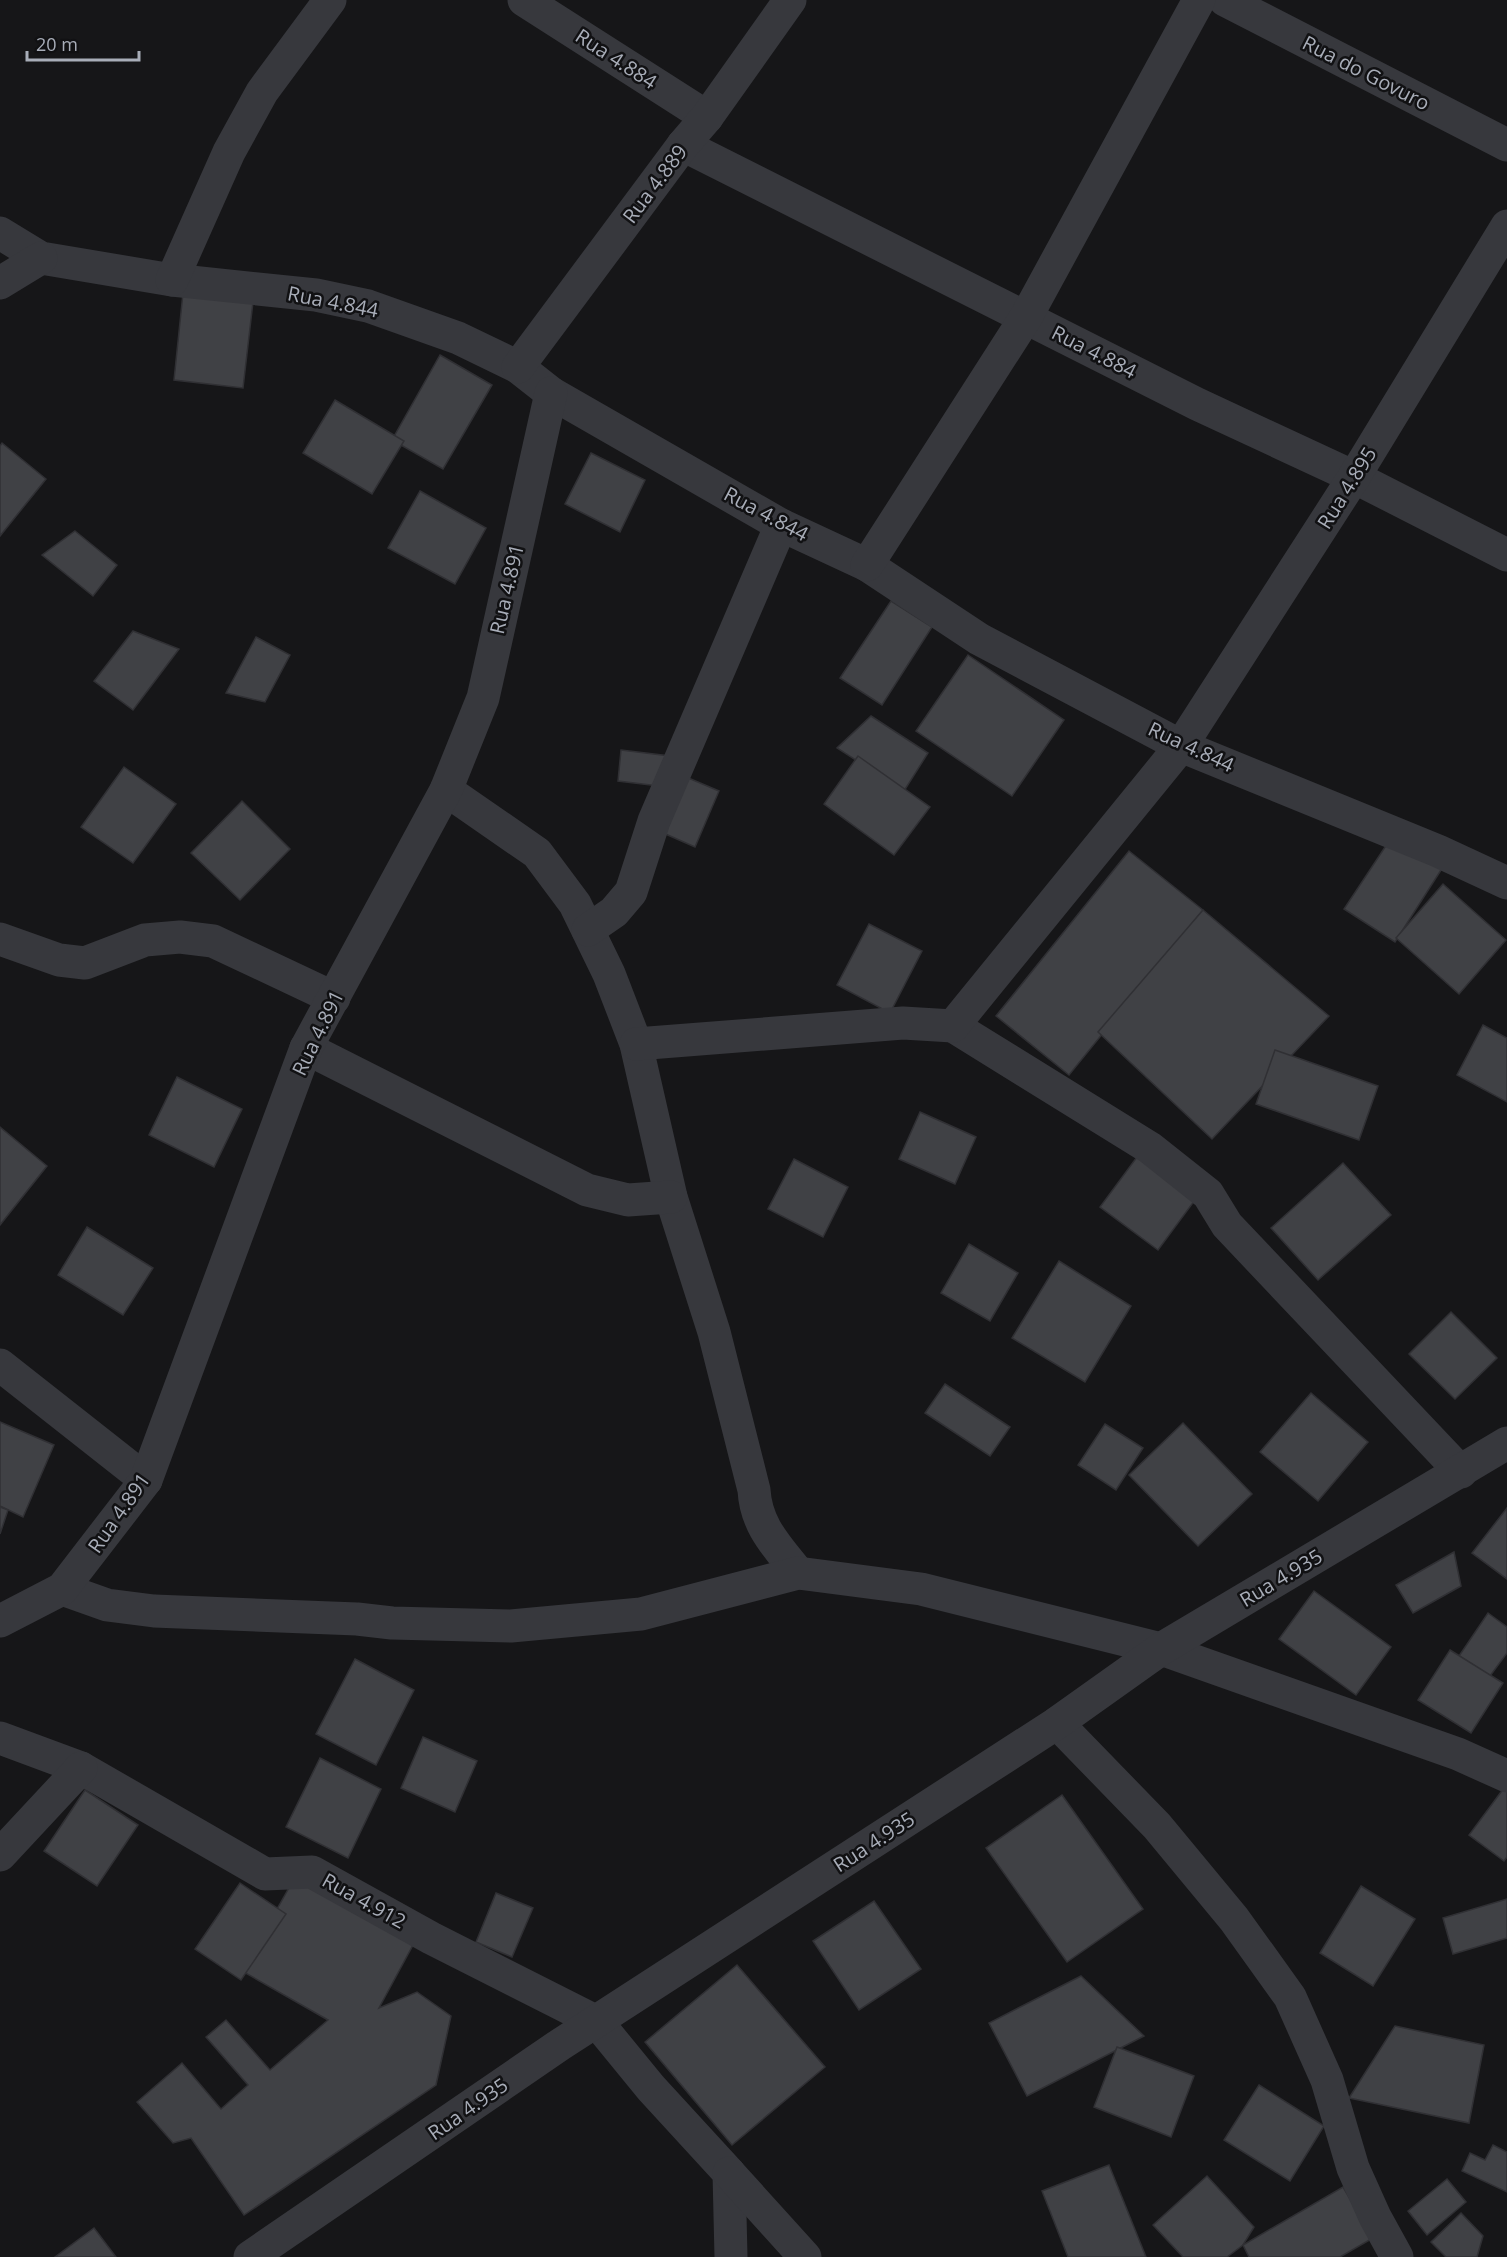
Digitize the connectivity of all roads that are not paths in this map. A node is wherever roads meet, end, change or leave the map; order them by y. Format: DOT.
graph roads {
  1 [pos="330,0"];
  2 [pos="524,0"];
  3 [pos="790,0"];
  4 [pos="1199,0"];
  5 [pos="1225,0"];
  6 [pos="708,117"];
  7 [pos="683,145"];
  8 [pos="1507,145"];
  9 [pos="1507,226"];
  10 [pos="0,232"];
  11 [pos="41,258"];
  12 [pos="172,280"];
  13 [pos="0,283"];
  14 [pos="1026,317"];
  15 [pos="518,367"];
  16 [pos="551,393"];
  17 [pos="1354,477"];
  18 [pos="782,525"];
  19 [pos="1507,555"];
  20 [pos="867,565"];
  21 [pos="1181,746"];
  22 [pos="446,790"];
  23 [pos="1507,884"];
  24 [pos="588,930"];
  25 [pos="0,939"];
  26 [pos="334,998"];
  27 [pos="953,1026"];
  28 [pos="636,1044"];
  29 [pos="306,1048"];
  30 [pos="671,1197"];
  31 [pos="0,1365"];
  32 [pos="1507,1443"];
  33 [pos="1461,1472"];
  34 [pos="146,1480"];
  35 [pos="798,1573"];
  36 [pos="62,1589"];
  37 [pos="0,1621"];
  38 [pos="1161,1649"];
  39 [pos="1057,1723"];
  40 [pos="0,1738"];
  41 [pos="81,1768"];
  42 [pos="1507,1776"];
  43 [pos="0,1855"];
  44 [pos="597,2022"];
  45 [pos="729,2173"];
  46 [pos="250,2257"];
  47 [pos="731,2257"];
  48 [pos="805,2257"];
  49 [pos="1397,2257"];
  1 -- 12 [label="street"];
  2 -- 6 [label="street, Rua 4.884"];
  3 -- 6 [label="street, Rua 4.889"];
  4 -- 14 [label="street"];
  5 -- 8 [label="street, Rua do Govuro"];
  6 -- 7 [label="street, Rua 4.889"];
  7 -- 14 [label="street, Rua 4.884"];
  7 -- 15 [label="street, Rua 4.889"];
  9 -- 17 [label="street, Rua 4.895"];
  10 -- 11 [label="street, Rua 4.844"];
  11 -- 12 [label="street, Rua 4.844"];
  11 -- 13 [label="street"];
  12 -- 15 [label="street, Rua 4.844"];
  14 -- 17 [label="street, Rua 4.884"];
  14 -- 20 [label="street"];
  15 -- 16 [label="street, Rua 4.844"];
  16 -- 18 [label="street, Rua 4.844"];
  16 -- 22 [label="street, Rua 4.891"];
  17 -- 19 [label="street, Rua 4.884"];
  17 -- 21 [label="street, Rua 4.895"];
  18 -- 20 [label="street, Rua 4.844"];
  18 -- 24 [label="street"];
  20 -- 21 [label="street, Rua 4.844"];
  21 -- 23 [label="street, Rua 4.844"];
  21 -- 27 [label="street, Rua 4.895"];
  22 -- 24 [label="street"];
  22 -- 26 [label="street, Rua 4.891"];
  24 -- 28 [label="street"];
  25 -- 26 [label="street"];
  26 -- 29 [label="street, Rua 4.891"];
  27 -- 28 [label="street"];
  27 -- 33 [label="street"];
  28 -- 30 [label="street"];
  29 -- 30 [label="street"];
  29 -- 34 [label="street, Rua 4.891"];
  30 -- 35 [label="street"];
  31 -- 34 [label="street"];
  32 -- 33 [label="street, Rua 4.935"];
  33 -- 38 [label="street, Rua 4.935"];
  34 -- 36 [label="street, Rua 4.891"];
  35 -- 36 [label="street"];
  35 -- 38 [label="street"];
  36 -- 37 [label="street, Rua 4.891"];
  38 -- 39 [label="street, Rua 4.935"];
  38 -- 42 [label="street"];
  39 -- 44 [label="street, Rua 4.935"];
  39 -- 49 [label="street"];
  40 -- 41 [label="street, Rua 4.912"];
  41 -- 43 [label="street"];
  41 -- 44 [label="street, Rua 4.912"];
  44 -- 45 [label="street"];
  44 -- 46 [label="street, Rua 4.935"];
  45 -- 47 [label="street"];
  45 -- 48 [label="street"];
}
